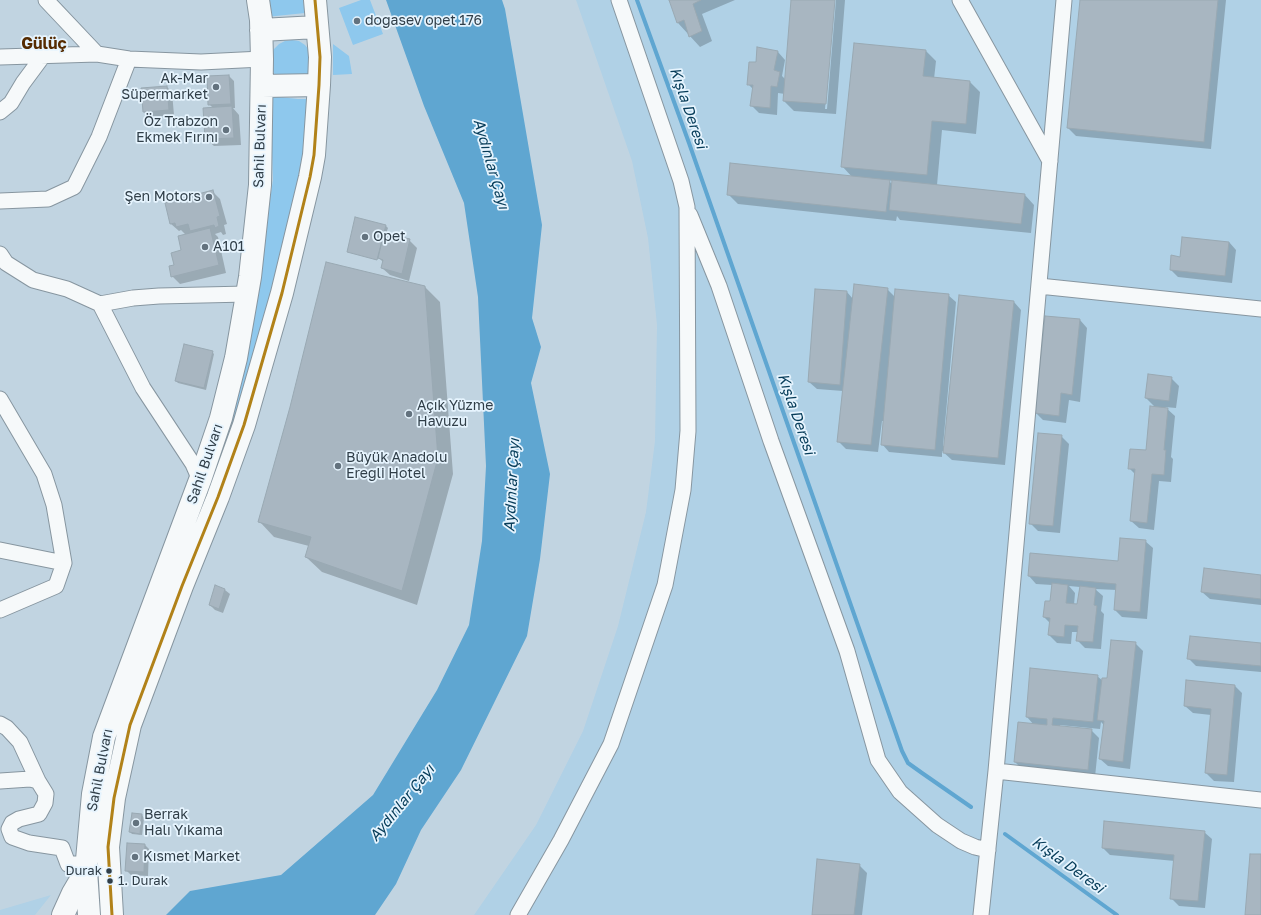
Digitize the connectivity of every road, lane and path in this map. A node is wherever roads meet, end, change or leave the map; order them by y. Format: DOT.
graph roads {
  1 [pos="46,0"];
  2 [pos="258,0"];
  3 [pos="315,0"];
  4 [pos="619,0"];
  5 [pos="960,0"];
  6 [pos="1064,0"];
  7 [pos="317,27"];
  8 [pos="261,30"];
  9 [pos="97,54"];
  10 [pos="43,56"];
  11 [pos="0,57"];
  12 [pos="262,58"];
  13 [pos="129,59"];
  14 [pos="319,85"];
  15 [pos="262,86"];
  16 [pos="0,112"];
  17 [pos="1050,161"];
  18 [pos="0,201"];
  19 [pos="687,207"];
  20 [pos="0,254"];
  21 [pos="1039,286"];
  22 [pos="247,294"];
  23 [pos="100,304"];
  24 [pos="1261,309"];
  25 [pos="0,399"];
  26 [pos="200,480"];
  27 [pos="0,550"];
  28 [pos="64,563"];
  29 [pos="0,610"];
  30 [pos="0,724"];
  31 [pos="996,771"];
  32 [pos="0,781"];
  33 [pos="38,781"];
  34 [pos="1261,800"];
  35 [pos="988,850"];
  36 [pos="86,871"];
  37 [pos="111,907"];
  38 [pos="63,915"];
  39 [pos="89,915"];
  40 [pos="518,915"];
  41 [pos="982,915"];
  1 -- 9 [label="street"];
  2 -- 8 [label="main road, Sahil Bulvarı"];
  3 -- 7 [label="main road, Sahil Bulvarı"];
  4 -- 19 [label="street"];
  5 -- 17 [label="street"];
  6 -- 17 [label="street"];
  7 -- 8 [label="main road"];
  7 -- 14 [label="main road, Sahil Bulvarı"];
  8 -- 12 [label="main road, Sahil Bulvarı"];
  9 -- 10 [label="street"];
  9 -- 13 [label="street"];
  10 -- 11 [label="street"];
  10 -- 16 [label="street"];
  12 -- 13 [label="street"];
  12 -- 15 [label="main road, Sahil Bulvarı"];
  13 -- 18 [label="street"];
  14 -- 15 [label="main road"];
  14 -- 37 [label="main road, Sahil Bulvarı"];
  15 -- 22 [label="main road, Sahil Bulvarı"];
  17 -- 21 [label="street"];
  19 -- 35 [label="street"];
  19 -- 40 [label="street"];
  20 -- 23 [label="street"];
  21 -- 24 [label="street"];
  21 -- 31 [label="street"];
  22 -- 23 [label="street"];
  22 -- 26 [label="main road, Sahil Bulvarı"];
  23 -- 26 [label="street"];
  25 -- 28 [label="street"];
  26 -- 36 [label="main road, Sahil Bulvarı"];
  27 -- 28 [label="street"];
  28 -- 29 [label="street"];
  30 -- 33 [label="street"];
  31 -- 34 [label="street"];
  31 -- 35 [label="street"];
  32 -- 33 [label="street"];
  33 -- 36 [label="street"];
  35 -- 41 [label="street"];
  36 -- 38 [label="main road"];
  36 -- 39 [label="main road, Sahil Bulvarı"];
}
